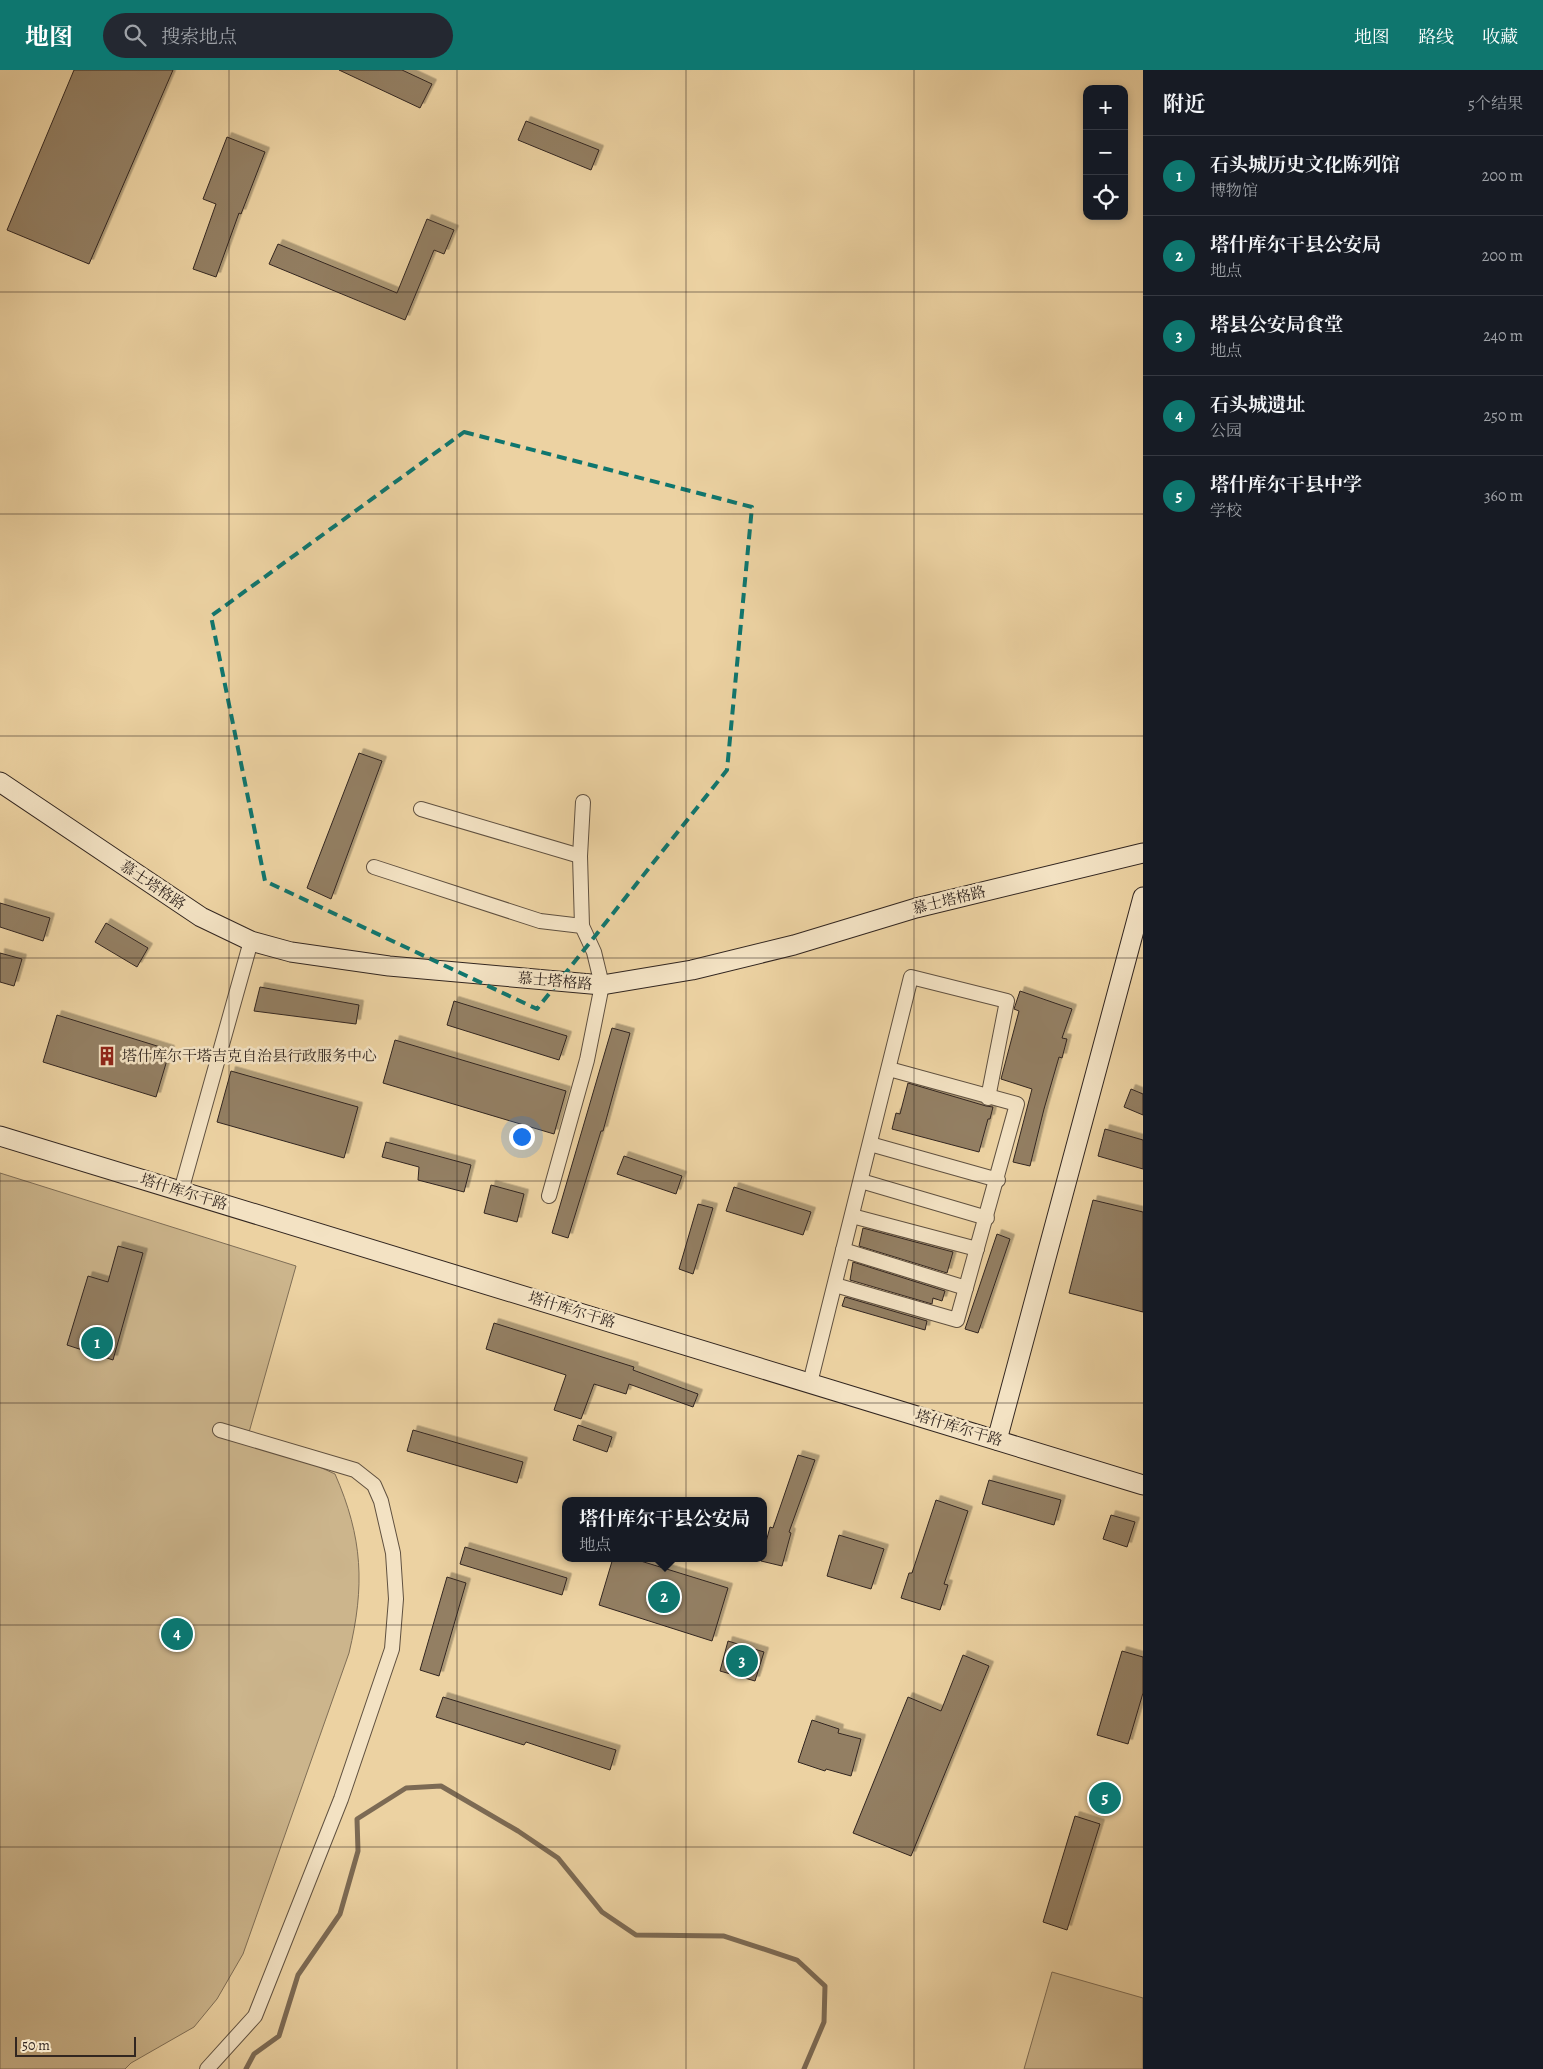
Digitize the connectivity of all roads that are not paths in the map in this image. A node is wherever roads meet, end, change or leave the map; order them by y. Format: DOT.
graph roads {
  1 [pos="0,782"];
  2 [pos="583,802"];
  3 [pos="421,809"];
  4 [pos="1143,853"];
  5 [pos="580,856"];
  6 [pos="374,867"];
  7 [pos="1143,897"];
  8 [pos="582,926"];
  9 [pos="251,941"];
  10 [pos="602,985"];
  11 [pos="888,1068"];
  12 [pos="988,1098"];
  13 [pos="0,1136"];
  14 [pos="870,1144"];
  15 [pos="998,1180"];
  16 [pos="860,1181"];
  17 [pos="181,1191"];
  18 [pos="549,1196"];
  19 [pos="852,1216"];
  20 [pos="987,1218"];
  21 [pos="978,1249"];
  22 [pos="843,1250"];
  23 [pos="835,1285"];
  24 [pos="966,1288"];
  25 [pos="810,1383"];
  26 [pos="220,1430"];
  27 [pos="997,1440"];
  28 [pos="1143,1484"];
  29 [pos="207,2069"];
  1 -- 9 [label="street, 慕士塔格路"];
  2 -- 5 [label="street"];
  3 -- 5 [label="street"];
  4 -- 10 [label="street, 慕士塔格路"];
  5 -- 8 [label="street"];
  6 -- 8 [label="street"];
  7 -- 27 [label="street"];
  8 -- 10 [label="street"];
  9 -- 10 [label="street, 慕士塔格路"];
  9 -- 17 [label="street"];
  10 -- 18 [label="street"];
  11 -- 12 [label="street"];
  11 -- 12 [label="street"];
  11 -- 14 [label="street"];
  12 -- 15 [label="street"];
  13 -- 17 [label="street, 塔什库尔干路"];
  14 -- 15 [label="street"];
  14 -- 16 [label="street"];
  15 -- 20 [label="street"];
  16 -- 19 [label="street"];
  16 -- 20 [label="street"];
  17 -- 25 [label="street, 塔什库尔干路"];
  19 -- 21 [label="street"];
  19 -- 22 [label="street"];
  20 -- 21 [label="street"];
  21 -- 24 [label="street"];
  22 -- 23 [label="street"];
  22 -- 24 [label="street"];
  23 -- 24 [label="street"];
  23 -- 25 [label="street"];
  25 -- 27 [label="street, 塔什库尔干路"];
  26 -- 29 [label="street"];
  27 -- 28 [label="street, 塔什库尔干路"];
}
